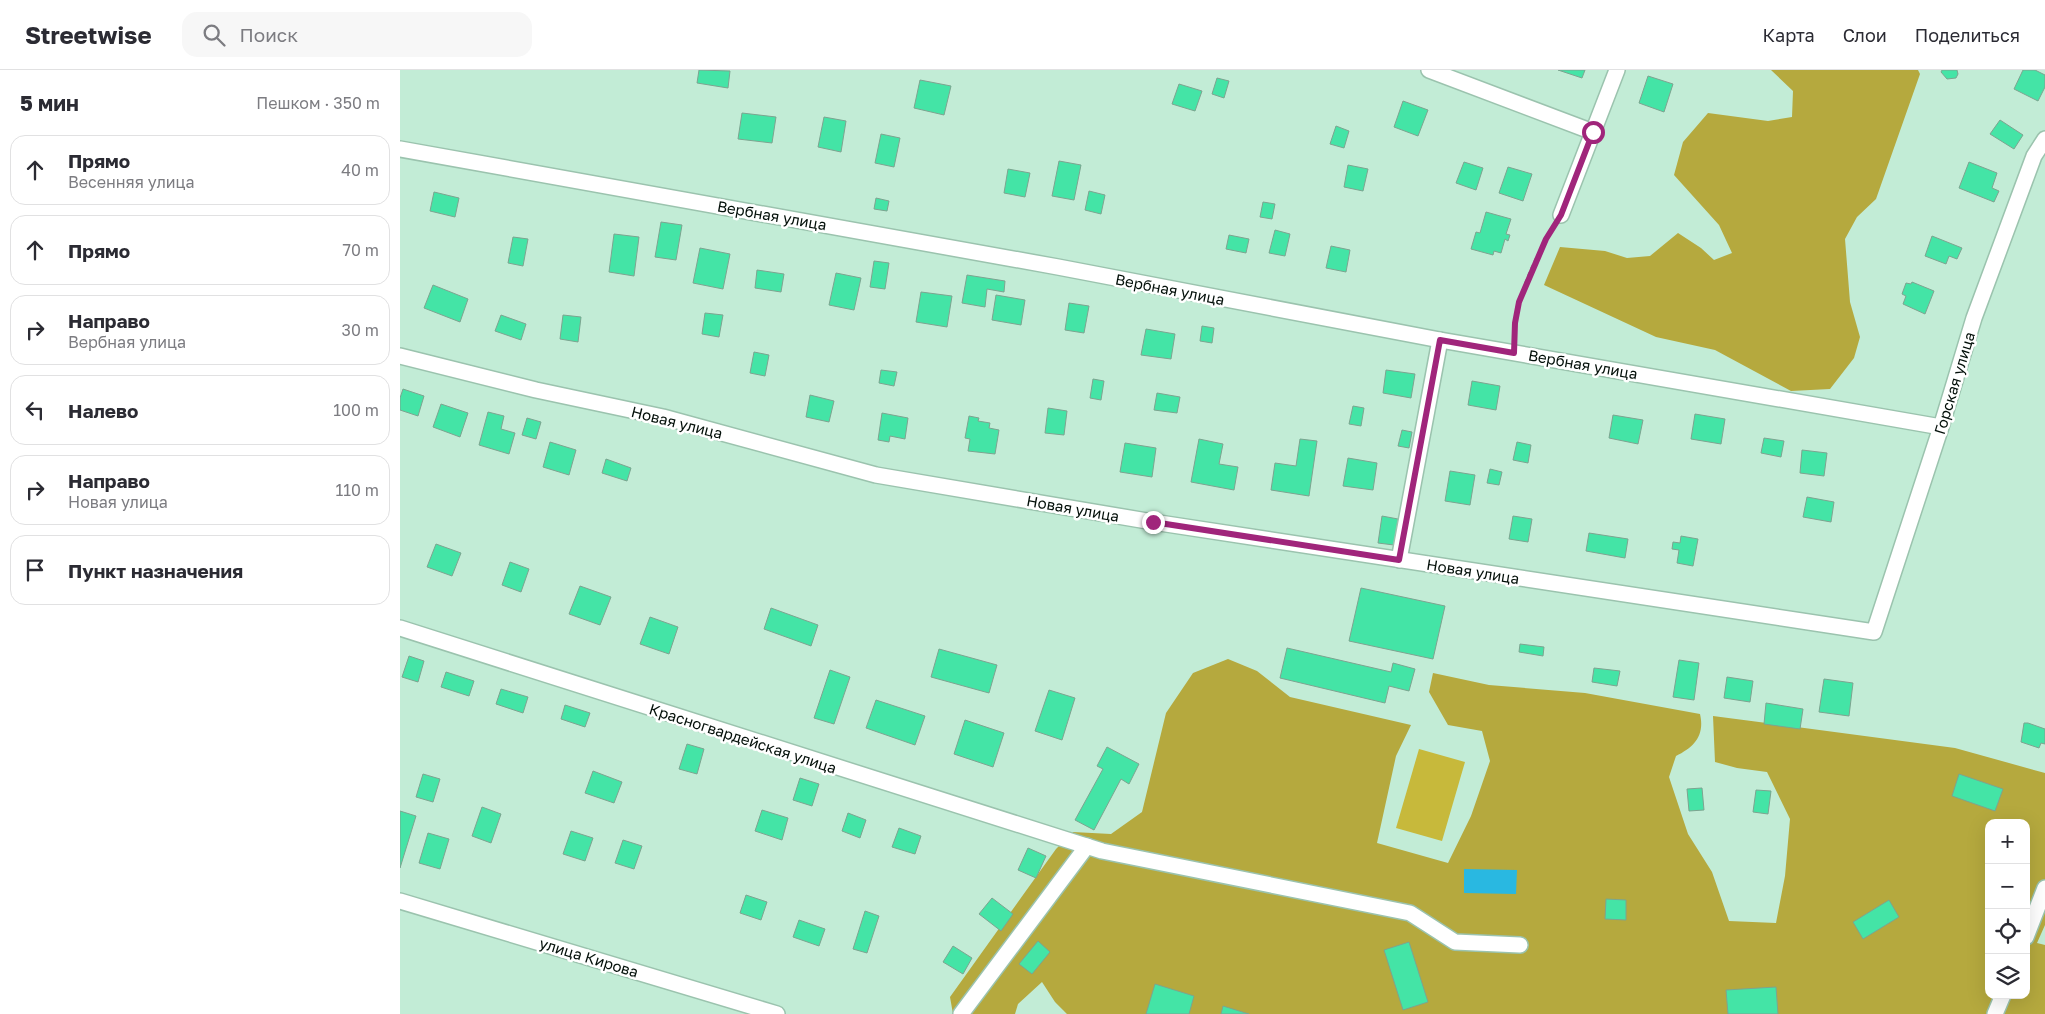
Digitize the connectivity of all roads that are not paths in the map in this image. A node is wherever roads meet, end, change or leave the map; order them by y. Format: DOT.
graph roads {
  1 [pos="1429,70"];
  2 [pos="1617,70"];
  3 [pos="1593,132"];
  4 [pos="2045,139"];
  5 [pos="400,149"];
  6 [pos="1561,215"];
  7 [pos="1440,340"];
  8 [pos="400,356"];
  9 [pos="1941,427"];
  10 [pos="1399,560"];
  11 [pos="400,628"];
  12 [pos="1874,632"];
  13 [pos="1087,846"];
  14 [pos="2045,888"];
  15 [pos="400,901"];
  16 [pos="2030,927"];
  17 [pos="1520,945"];
  18 [pos="2001,999"];
  19 [pos="777,1014"];
  20 [pos="960,1014"];
  21 [pos="1995,1014"];
  1 -- 3 [label="street"];
  2 -- 3 [label="street"];
  3 -- 6 [label="street"];
  4 -- 9 [label="street, Горская улица"];
  5 -- 7 [label="street, Вербная улица"];
  7 -- 9 [label="street, Вербная улица"];
  7 -- 10 [label="street"];
  8 -- 10 [label="street, Новая улица"];
  9 -- 12 [label="street, Горская улица"];
  10 -- 12 [label="street, Новая улица"];
  11 -- 13 [label="street, Красногвардейская улица"];
  13 -- 17 [label="street, Красногвардейская улица"];
  13 -- 20 [label="street"];
  14 -- 16 [label="street"];
  15 -- 19 [label="street, улица Кирова"];
  18 -- 21 [label="street"];
}
